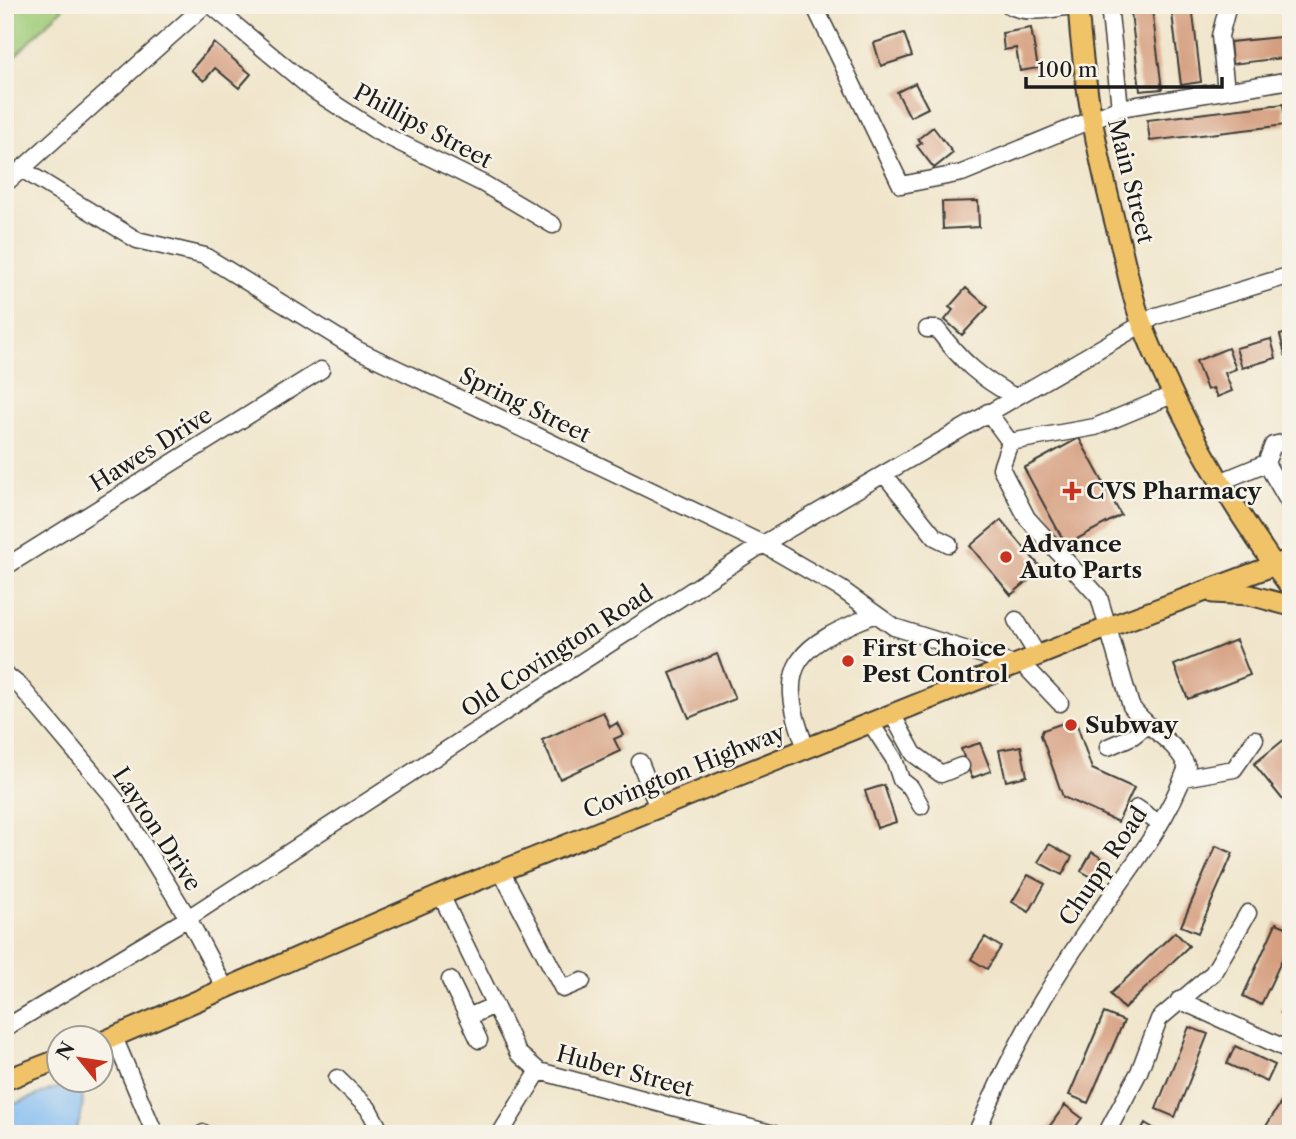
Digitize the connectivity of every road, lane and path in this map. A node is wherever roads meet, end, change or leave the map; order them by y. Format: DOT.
graph roads {
  1 [pos="205,5"];
  2 [pos="211,5"];
  3 [pos="814,5"];
  4 [pos="1009,5"];
  5 [pos="1078,5"];
  6 [pos="1109,5"];
  7 [pos="1228,5"];
  8 [pos="1291,80"];
  9 [pos="1226,90"];
  10 [pos="1120,108"];
  11 [pos="1090,121"];
  12 [pos="23,170"];
  13 [pos="5,184"];
  14 [pos="554,225"];
  15 [pos="1291,275"];
  16 [pos="1142,325"];
  17 [pos="927,330"];
  18 [pos="321,370"];
  19 [pos="1172,395"];
  20 [pos="1016,397"];
  21 [pos="988,412"];
  22 [pos="1291,441"];
  23 [pos="1010,442"];
  24 [pos="1266,463"];
  25 [pos="884,474"];
  26 [pos="1220,482"];
  27 [pos="1291,506"];
  28 [pos="763,544"];
  29 [pos="949,544"];
  30 [pos="1283,562"];
  31 [pos="5,568"];
  32 [pos="1291,588"];
  33 [pos="1205,592"];
  34 [pos="1291,606"];
  35 [pos="876,614"];
  36 [pos="1016,620"];
  37 [pos="1109,627"];
  38 [pos="1025,661"];
  39 [pos="5,674"];
  40 [pos="1060,704"];
  41 [pos="892,713"];
  42 [pos="870,722"];
  43 [pos="1147,725"];
  44 [pos="1255,739"];
  45 [pos="1108,747"];
  46 [pos="806,748"];
  47 [pos="640,762"];
  48 [pos="961,766"];
  49 [pos="1183,778"];
  50 [pos="921,806"];
  51 [pos="658,808"];
  52 [pos="1137,808"];
  53 [pos="1160,824"];
  54 [pos="501,871"];
  55 [pos="441,895"];
  56 [pos="1248,913"];
  57 [pos="188,918"];
  58 [pos="450,980"];
  59 [pos="582,981"];
  60 [pos="226,990"];
  61 [pos="1179,1000"];
  62 [pos="495,1005"];
  63 [pos="468,1017"];
  64 [pos="5,1028"];
  65 [pos="116,1037"];
  66 [pos="479,1040"];
  67 [pos="1291,1051"];
  68 [pos="116,1055"];
  69 [pos="46,1064"];
  70 [pos="539,1072"];
  71 [pos="337,1078"];
  72 [pos="5,1080"];
  73 [pos="157,1132"];
  74 [pos="502,1132"];
  75 [pos="382,1134"];
  76 [pos="774,1134"];
  77 [pos="976,1134"];
  78 [pos="1107,1134"];
  1 -- 12 [label="street"];
  2 -- 14 [label="street, Phillips Street"];
  3 -- 11 [label="street"];
  4 -- 5 [label="street"];
  5 -- 11 [label="main road, Main Street"];
  6 -- 10 [label="street"];
  7 -- 9 [label="street"];
  8 -- 9 [label="street"];
  9 -- 10 [label="street"];
  10 -- 11 [label="street"];
  11 -- 16 [label="main road, Main Street"];
  12 -- 13 [label="street"];
  12 -- 28 [label="street, Spring Street"];
  15 -- 16 [label="street, Old Covington Road"];
  16 -- 19 [label="main road, Main Street"];
  16 -- 20 [label="street, Old Covington Road"];
  17 -- 20 [label="street"];
  18 -- 31 [label="street, Hawes Drive"];
  19 -- 23 [label="street"];
  19 -- 26 [label="main road, Main Street"];
  20 -- 21 [label="street, Old Covington Road"];
  21 -- 23 [label="street"];
  21 -- 25 [label="street, Old Covington Road"];
  22 -- 24 [label="street"];
  23 -- 37 [label="street"];
  24 -- 26 [label="street"];
  24 -- 27 [label="street"];
  25 -- 28 [label="street, Old Covington Road"];
  25 -- 29 [label="street"];
  26 -- 30 [label="main road, Main Street"];
  28 -- 35 [label="street, Spring Street"];
  28 -- 57 [label="street, Old Covington Road"];
  30 -- 32 [label="main road, Main Street"];
  30 -- 33 [label="main road, Covington Highway"];
  33 -- 34 [label="main road"];
  33 -- 37 [label="main road, Covington Highway"];
  35 -- 38 [label="street, Spring Street"];
  35 -- 46 [label="street"];
  36 -- 38 [label="street"];
  37 -- 38 [label="main road, Covington Highway"];
  37 -- 43 [label="street"];
  38 -- 40 [label="street"];
  38 -- 41 [label="main road, Covington Highway"];
  39 -- 57 [label="street, Layton Drive"];
  41 -- 42 [label="main road, Covington Highway"];
  41 -- 48 [label="street"];
  42 -- 46 [label="main road, Covington Highway"];
  42 -- 50 [label="street"];
  43 -- 45 [label="street"];
  43 -- 49 [label="street"];
  44 -- 49 [label="street"];
  46 -- 51 [label="main road, Covington Highway"];
  47 -- 51 [label="street"];
  49 -- 53 [label="street, Chupp Road"];
  51 -- 54 [label="main road, Covington Highway"];
  52 -- 53 [label="street"];
  53 -- 77 [label="street, Chupp Road"];
  54 -- 55 [label="main road, Covington Highway"];
  54 -- 59 [label="street"];
  55 -- 60 [label="main road, Covington Highway"];
  55 -- 62 [label="street, Huber Street"];
  56 -- 61 [label="street"];
  57 -- 60 [label="street, Layton Drive"];
  57 -- 64 [label="street, Old Covington Road"];
  58 -- 63 [label="street"];
  60 -- 65 [label="main road, Covington Highway"];
  61 -- 67 [label="street"];
  61 -- 78 [label="street"];
  62 -- 63 [label="street"];
  62 -- 70 [label="street, Huber Street"];
  63 -- 66 [label="street"];
  68 -- 73 [label="street"];
  69 -- 72 [label="main road"];
  70 -- 74 [label="street"];
  70 -- 76 [label="street, Huber Street"];
  71 -- 75 [label="street"];
}
